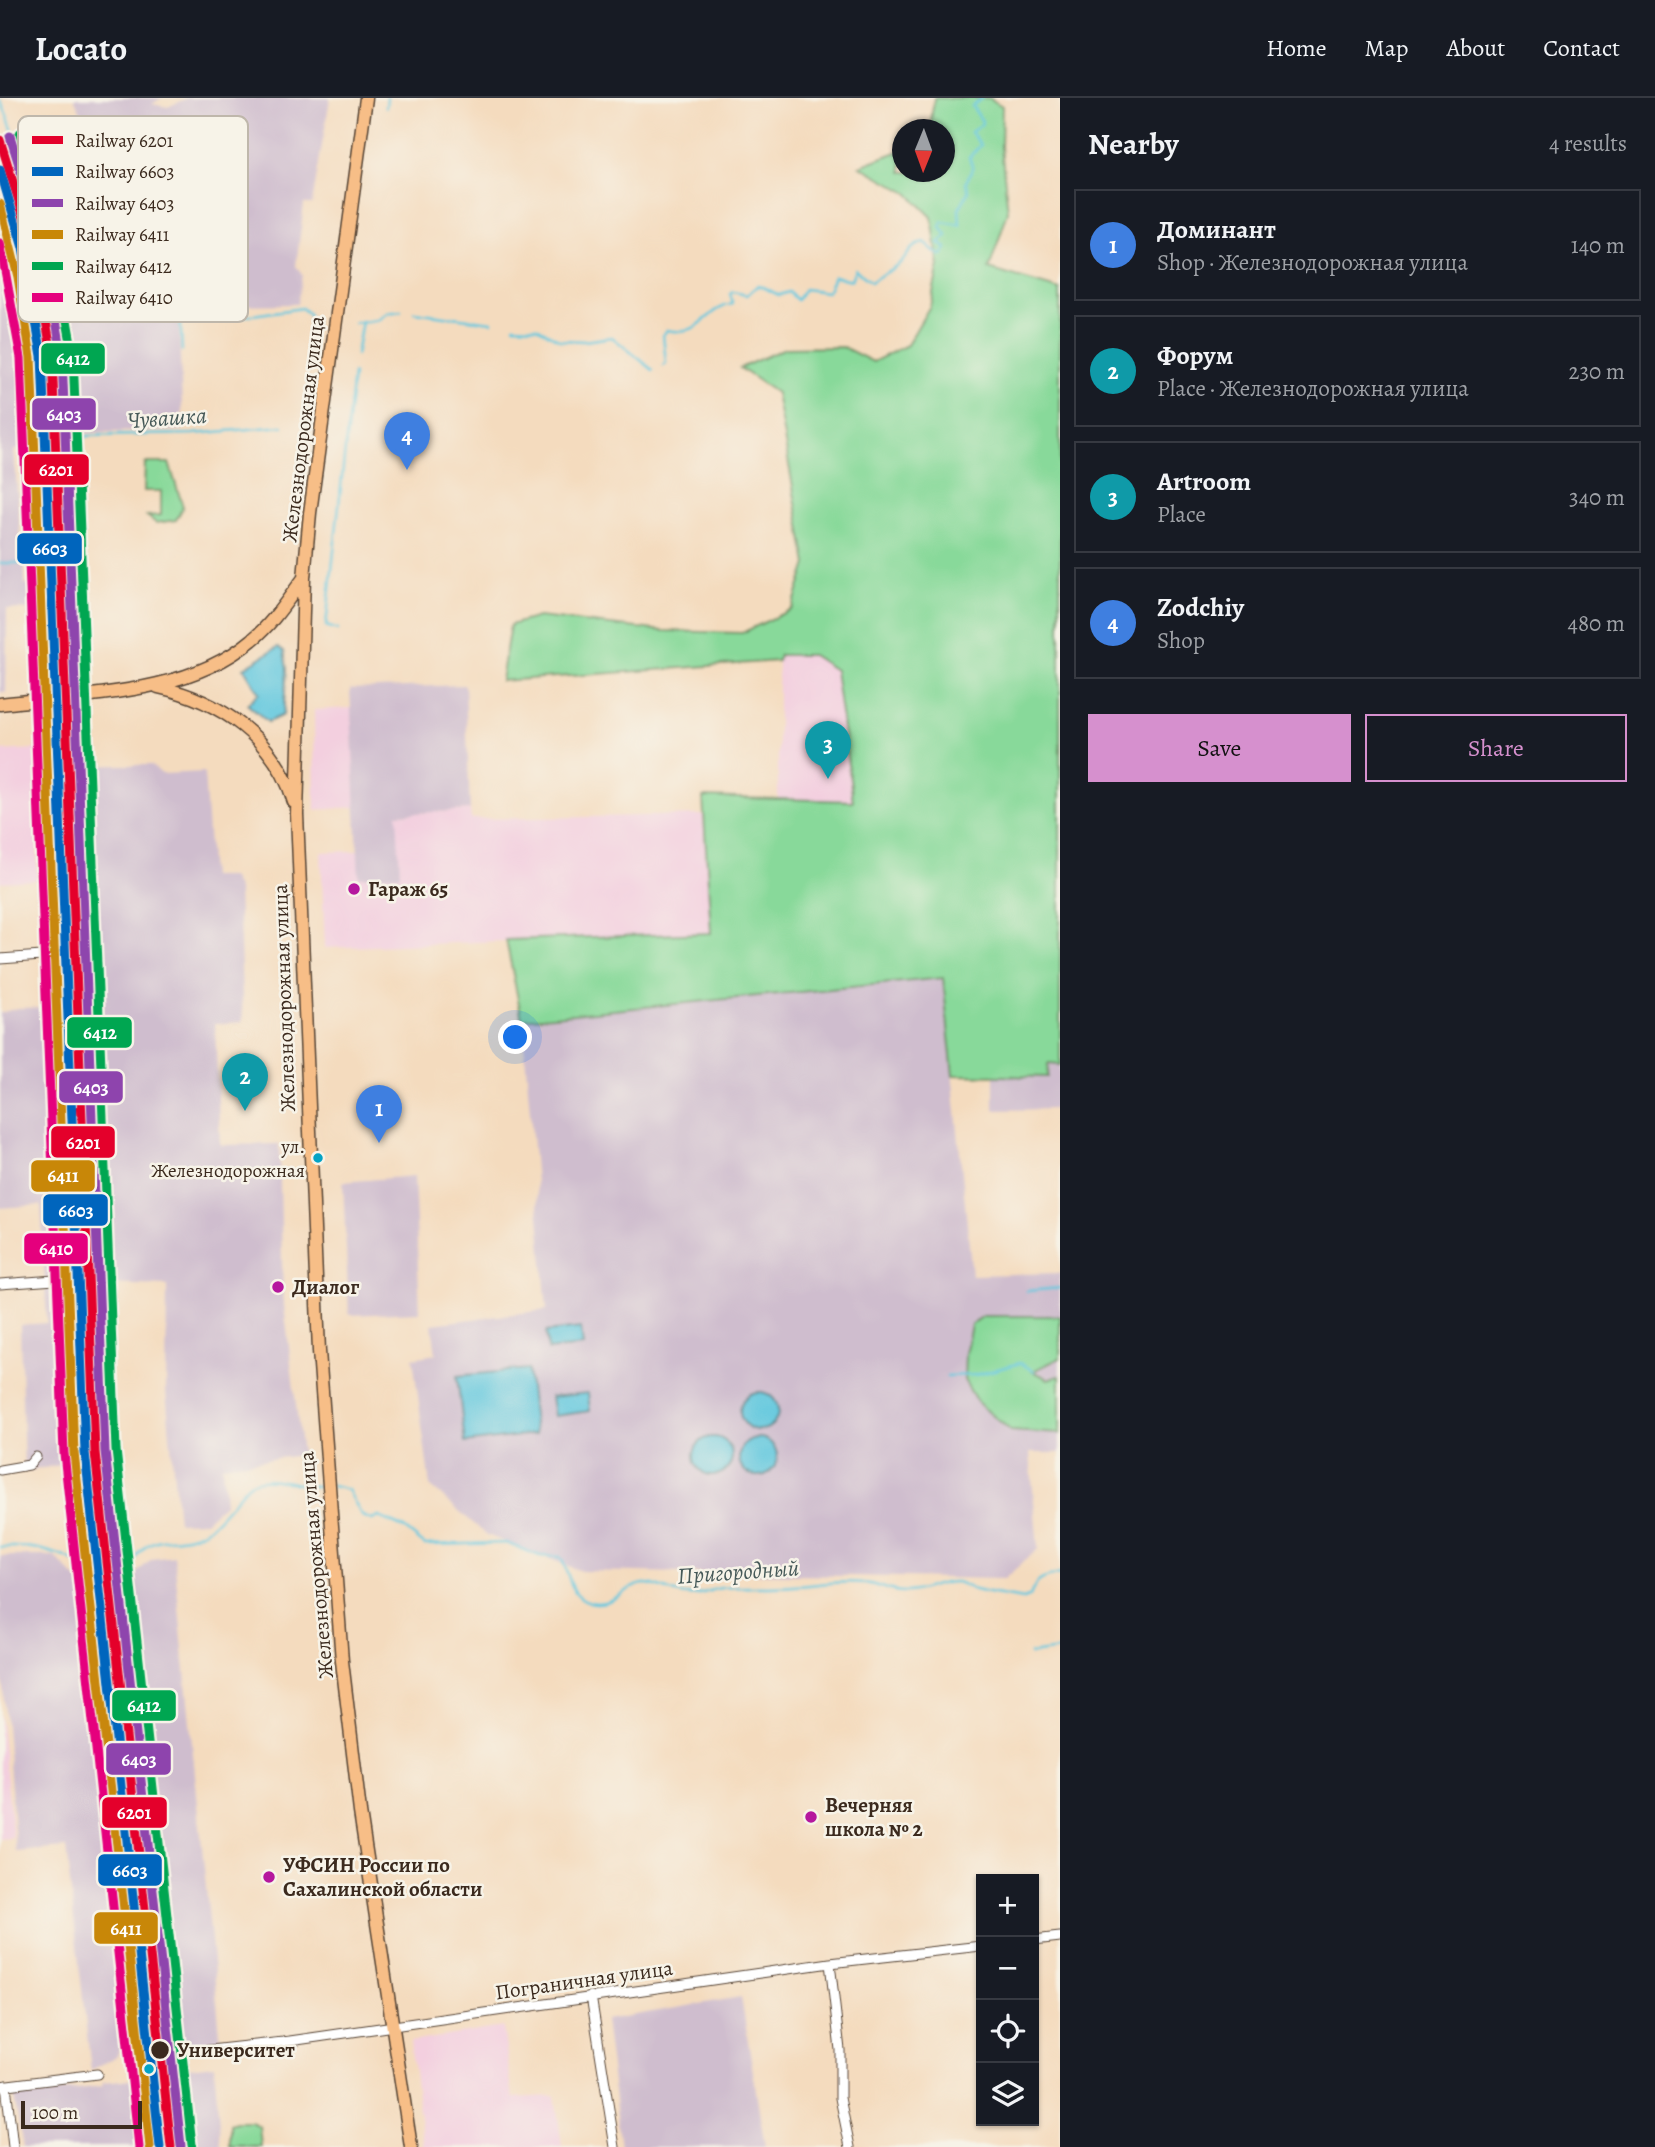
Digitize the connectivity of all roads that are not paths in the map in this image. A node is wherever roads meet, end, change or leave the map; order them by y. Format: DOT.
graph roads {
  1 [pos="366,98"];
  2 [pos="304,578"];
  3 [pos="150,686"];
  4 [pos="0,704"];
  5 [pos="297,814"];
  6 [pos="56,955"];
  7 [pos="0,959"];
  8 [pos="55,1280"];
  9 [pos="0,1284"];
  10 [pos="36,1457"];
  11 [pos="0,1470"];
  12 [pos="1060,1937"];
  13 [pos="1039,1939"];
  14 [pos="976,1947"];
  15 [pos="830,1963"];
  16 [pos="591,1996"];
  17 [pos="391,2026"];
  18 [pos="192,2052"];
  19 [pos="97,2074"];
  20 [pos="3,2085"];
  21 [pos="13,2147"];
  22 [pos="411,2147"];
  23 [pos="615,2147"];
  24 [pos="849,2147"];
  1 -- 2 [label="main road, Железнодорожная улица"];
  2 -- 3 [label="main road"];
  2 -- 5 [label="main road, Железнодорожная улица"];
  3 -- 4 [label="main road"];
  3 -- 5 [label="main road"];
  5 -- 17 [label="main road, Железнодорожная улица"];
  6 -- 7 [label="street"];
  8 -- 9 [label="street"];
  10 -- 11 [label="street"];
  12 -- 13 [label="street"];
  14 -- 15 [label="street, Пограничная улица"];
  15 -- 16 [label="street, Пограничная улица"];
  15 -- 24 [label="street"];
  16 -- 17 [label="street, Пограничная улица"];
  16 -- 23 [label="street"];
  17 -- 18 [label="street, Пограничная улица"];
  17 -- 22 [label="main road, Железнодорожная улица"];
  19 -- 20 [label="street"];
  20 -- 21 [label="street"];
}
